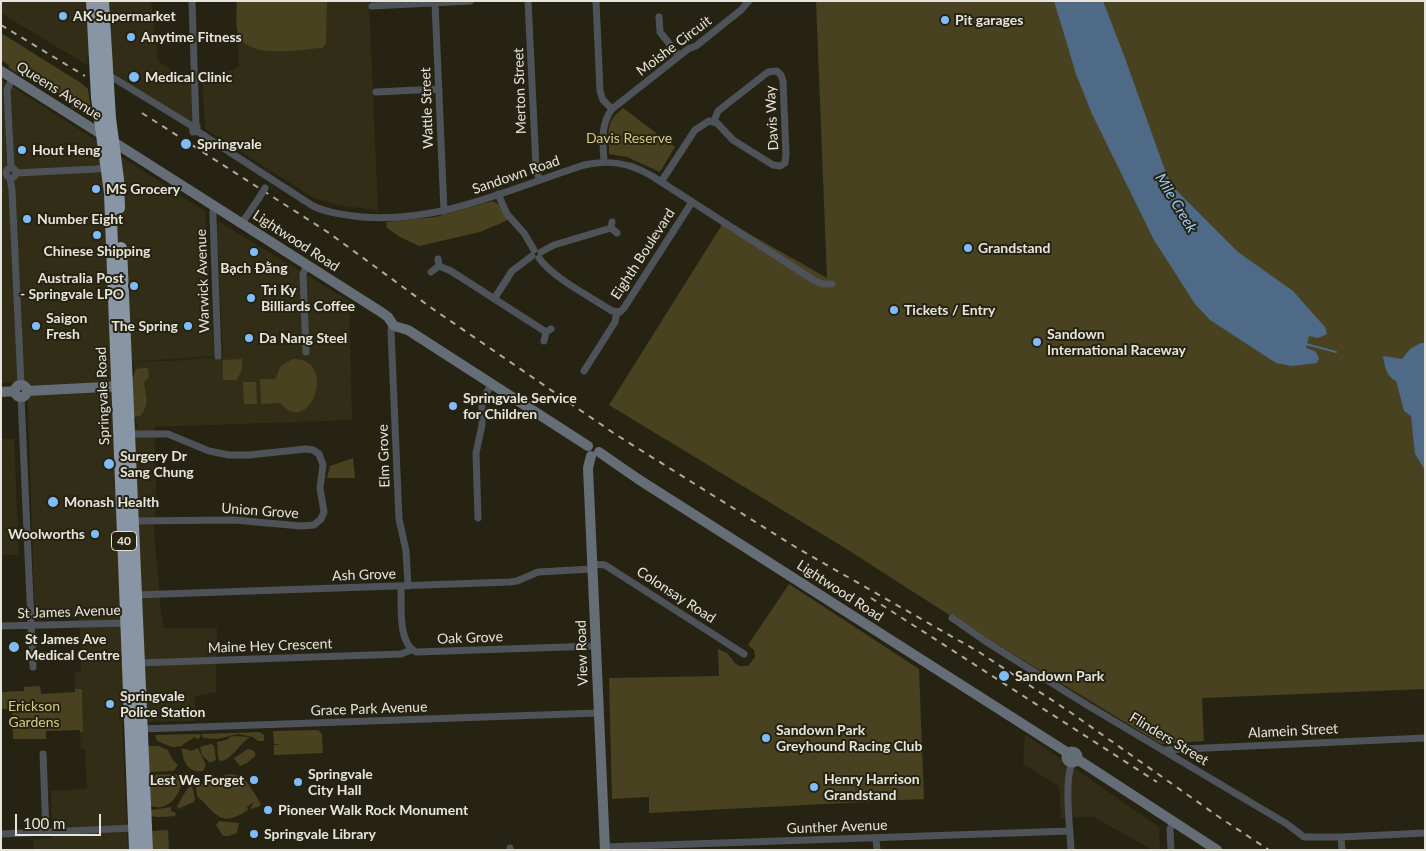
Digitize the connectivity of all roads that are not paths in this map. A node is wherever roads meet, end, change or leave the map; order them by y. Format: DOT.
graph roads {
  1 [pos="92,1"];
  2 [pos="103,1"];
  3 [pos="192,1"];
  4 [pos="470,1"];
  5 [pos="528,1"];
  6 [pos="596,1"];
  7 [pos="749,1"];
  8 [pos="435,3"];
  9 [pos="372,6"];
  10 [pos="659,18"];
  11 [pos="679,56"];
  12 [pos="1,71"];
  13 [pos="106,74"];
  14 [pos="12,79"];
  15 [pos="440,89"];
  16 [pos="376,92"];
  17 [pos="612,109"];
  18 [pos="714,121"];
  19 [pos="195,128"];
  20 [pos="106,138"];
  21 [pos="133,154"];
  22 [pos="604,162"];
  23 [pos="111,166"];
  24 [pos="9,173"];
  25 [pos="271,180"];
  26 [pos="539,180"];
  27 [pos="661,182"];
  28 [pos="498,194"];
  29 [pos="692,202"];
  30 [pos="216,207"];
  31 [pos="444,211"];
  32 [pos="242,223"];
  33 [pos="613,228"];
  34 [pos="536,254"];
  35 [pos="307,265"];
  36 [pos="431,272"];
  37 [pos="832,284"];
  38 [pos="494,299"];
  39 [pos="616,312"];
  40 [pos="392,325"];
  41 [pos="544,341"];
  42 [pos="306,352"];
  43 [pos="218,356"];
  44 [pos="584,371"];
  45 [pos="492,383"];
  46 [pos="122,386"];
  47 [pos="21,391"];
  48 [pos="1,392"];
  49 [pos="124,433"];
  50 [pos="592,451"];
  51 [pos="478,518"];
  52 [pos="132,521"];
  53 [pos="592,566"];
  54 [pos="405,586"];
  55 [pos="135,595"];
  56 [pos="952,618"];
  57 [pos="132,622"];
  58 [pos="1,626"];
  59 [pos="31,626"];
  60 [pos="596,646"];
  61 [pos="411,650"];
  62 [pos="744,654"];
  63 [pos="134,663"];
  64 [pos="33,667"];
  65 [pos="598,713"];
  66 [pos="142,729"];
  67 [pos="1425,738"];
  68 [pos="1162,750"];
  69 [pos="43,754"];
  70 [pos="1072,758"];
  71 [pos="138,767"];
  72 [pos="1173,821"];
  73 [pos="134,828"];
  74 [pos="1070,831"];
  75 [pos="46,832"];
  76 [pos="1,834"];
  77 [pos="1425,834"];
  78 [pos="1341,837"];
  79 [pos="876,839"];
  80 [pos="604,848"];
  81 [pos="135,850"];
  82 [pos="147,850"];
  83 [pos="877,850"];
  84 [pos="1071,850"];
  85 [pos="1171,850"];
  86 [pos="1217,850"];
  87 [pos="1342,850"];
  1 -- 20 [label="highway, Springvale Road / 40"];
  2 -- 13 [label="highway, Springvale Road / 40"];
  3 -- 19 [label="street"];
  4 -- 8 [label="street"];
  5 -- 26 [label="street, Merton Street"];
  6 -- 17 [label="street"];
  7 -- 11 [label="street, Moishe Circuit"];
  8 -- 9 [label="street"];
  8 -- 15 [label="street, Wattle Street"];
  10 -- 11 [label="street"];
  11 -- 17 [label="street, Moishe Circuit"];
  12 -- 14 [label="main road, Queens Avenue"];
  13 -- 19 [label="street, Sandown Road"];
  13 -- 20 [label="highway, Springvale Road / 40"];
  14 -- 20 [label="main road, Queens Avenue"];
  14 -- 24 [label="street"];
  15 -- 16 [label="street"];
  15 -- 31 [label="street, Wattle Street"];
  17 -- 22 [label="street"];
  18 -- 18 [label="street, Davis Way"];
  18 -- 27 [label="street, Davis Way"];
  19 -- 25 [label="street, Sandown Road"];
  20 -- 21 [label="main road, Lightwood Road"];
  20 -- 23 [label="highway, Springvale Road / 40"];
  21 -- 23 [label="main road"];
  21 -- 30 [label="main road, Lightwood Road"];
  22 -- 26 [label="street, Sandown Road"];
  22 -- 27 [label="street, Sandown Road"];
  23 -- 24 [label="street"];
  23 -- 46 [label="highway, Springvale Road / 40"];
  24 -- 47 [label="street"];
  25 -- 31 [label="street, Sandown Road"];
  25 -- 32 [label="street, bridge"];
  26 -- 28 [label="street, Sandown Road"];
  27 -- 29 [label="street, Sandown Road"];
  28 -- 31 [label="street, Sandown Road"];
  28 -- 34 [label="street, Eighth Boulevard"];
  29 -- 37 [label="street, Sandown Road"];
  29 -- 39 [label="street, Eighth Boulevard"];
  30 -- 32 [label="main road, Lightwood Road"];
  30 -- 43 [label="street, Warwick Avenue"];
  32 -- 35 [label="main road, Lightwood Road"];
  33 -- 34 [label="street"];
  34 -- 38 [label="street"];
  34 -- 39 [label="street, Eighth Boulevard"];
  35 -- 40 [label="main road, Lightwood Road"];
  35 -- 42 [label="street"];
  36 -- 38 [label="street"];
  38 -- 41 [label="street"];
  39 -- 44 [label="street"];
  40 -- 45 [label="main road, Lightwood Road"];
  40 -- 54 [label="street, Elm Grove"];
  45 -- 50 [label="main road, Lightwood Road"];
  45 -- 51 [label="street"];
  46 -- 47 [label="main road"];
  46 -- 49 [label="highway, Springvale Road / 40"];
  47 -- 48 [label="main road"];
  47 -- 59 [label="street"];
  49 -- 52 [label="highway, Springvale Road / 40"];
  49 -- 52 [label="street, Union Grove"];
  49 -- 57 [label="highway, Springvale Road / 40"];
  50 -- 53 [label="main road, View Road"];
  50 -- 70 [label="main road, Lightwood Road"];
  52 -- 55 [label="highway, Springvale Road / 40"];
  53 -- 54 [label="street, Ash Grove"];
  53 -- 60 [label="main road, View Road"];
  53 -- 62 [label="street, Colonsay Road"];
  54 -- 55 [label="street, Ash Grove"];
  54 -- 61 [label="street"];
  55 -- 57 [label="highway, Springvale Road / 40"];
  56 -- 68 [label="street, Flinders Street"];
  57 -- 59 [label="street, St James Avenue"];
  57 -- 63 [label="highway, Springvale Road / 40"];
  58 -- 59 [label="street, St James Avenue"];
  59 -- 64 [label="street"];
  60 -- 61 [label="street, Oak Grove"];
  60 -- 65 [label="main road, View Road"];
  61 -- 63 [label="street, Maine Hey Crescent"];
  63 -- 66 [label="highway, Springvale Road / 40"];
  63 -- 71 [label="highway, Springvale Road / 40"];
  65 -- 66 [label="street, Grace Park Avenue"];
  65 -- 80 [label="main road, View Road"];
  66 -- 71 [label="highway, Springvale Road / 40"];
  67 -- 68 [label="street, Alamein Street"];
  68 -- 78 [label="street, Flinders Street"];
  69 -- 75 [label="street"];
  70 -- 72 [label="main road, Lightwood Road"];
  70 -- 74 [label="street"];
  71 -- 73 [label="highway, Springvale Road / 40"];
  71 -- 82 [label="highway, Springvale Road / 40"];
  72 -- 85 [label="street"];
  72 -- 86 [label="main road, Lightwood Road"];
  73 -- 75 [label="street"];
  73 -- 81 [label="highway, Springvale Road / 40"];
  74 -- 79 [label="street, Gunther Avenue"];
  74 -- 84 [label="street"];
  75 -- 76 [label="street"];
  77 -- 78 [label="street, Flinders Street"];
  78 -- 87 [label="street"];
  79 -- 80 [label="street, Gunther Avenue"];
  79 -- 83 [label="street"];
}
